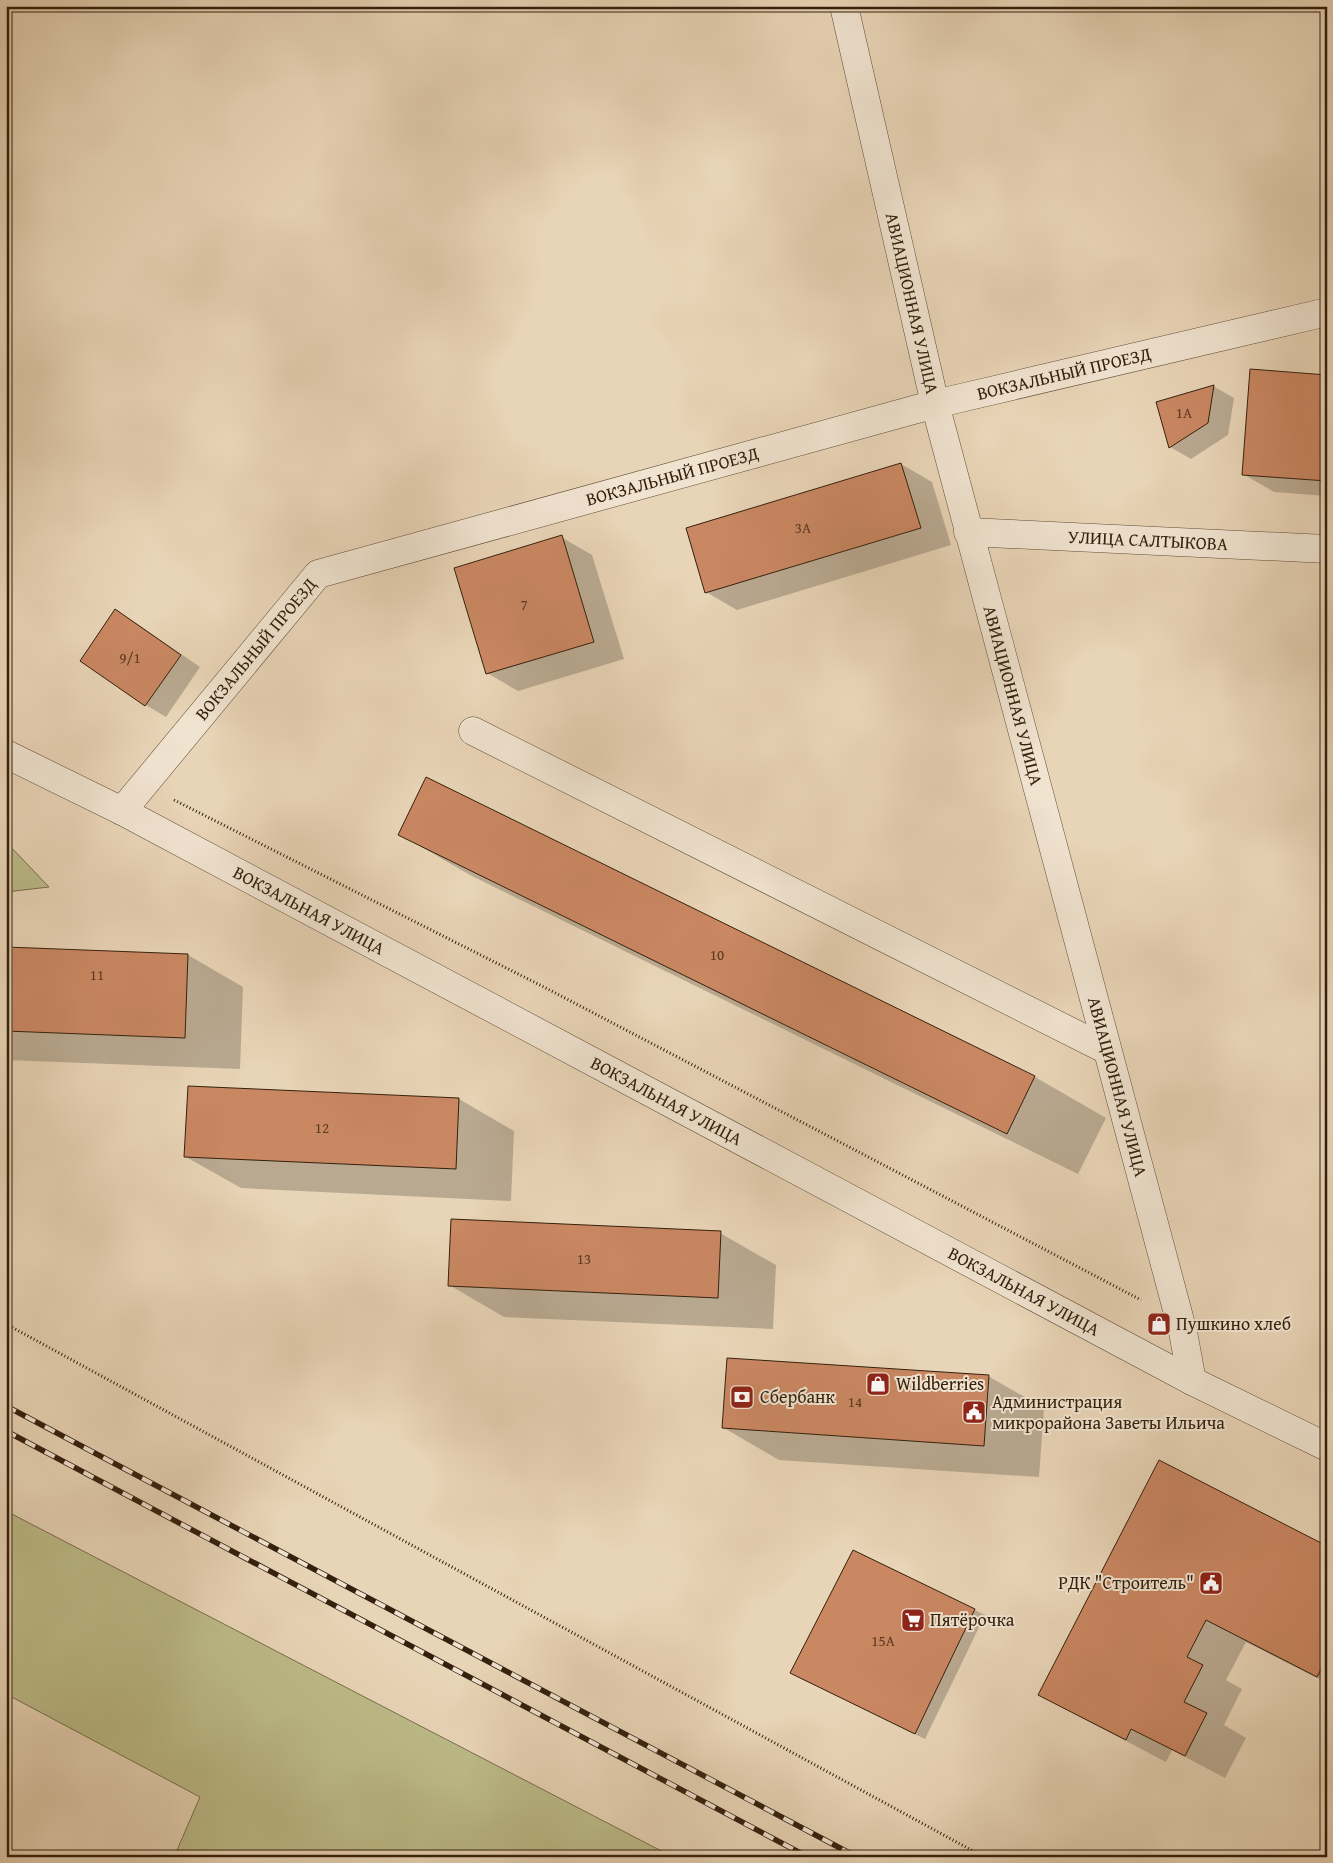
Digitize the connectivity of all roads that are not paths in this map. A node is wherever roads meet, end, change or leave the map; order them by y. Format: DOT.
graph roads {
  1 [pos="844,6"];
  2 [pos="1327,312"];
  3 [pos="935,404"];
  4 [pos="968,532"];
  5 [pos="1327,549"];
  6 [pos="473,731"];
  7 [pos="6,754"];
  8 [pos="122,812"];
  9 [pos="1107,1050"];
  10 [pos="1192,1381"];
  11 [pos="1327,1447"];
  1 -- 3 [label="street, АВИАЦИОННАЯ УЛИЦА"];
  2 -- 3 [label="street, ВОКЗАЛЬНЫЙ ПРОЕЗД"];
  3 -- 4 [label="street, АВИАЦИОННАЯ УЛИЦА"];
  3 -- 8 [label="street, ВОКЗАЛЬНЫЙ ПРОЕЗД"];
  4 -- 5 [label="street, УЛИЦА САЛТЫКОВА"];
  4 -- 9 [label="street, АВИАЦИОННАЯ УЛИЦА"];
  6 -- 9 [label="street"];
  7 -- 8 [label="street, ВОКЗАЛЬНАЯ УЛИЦА"];
  8 -- 10 [label="street, ВОКЗАЛЬНАЯ УЛИЦА"];
  9 -- 10 [label="street, АВИАЦИОННАЯ УЛИЦА"];
  10 -- 11 [label="street, ВОКЗАЛЬНАЯ УЛИЦА"];
}
